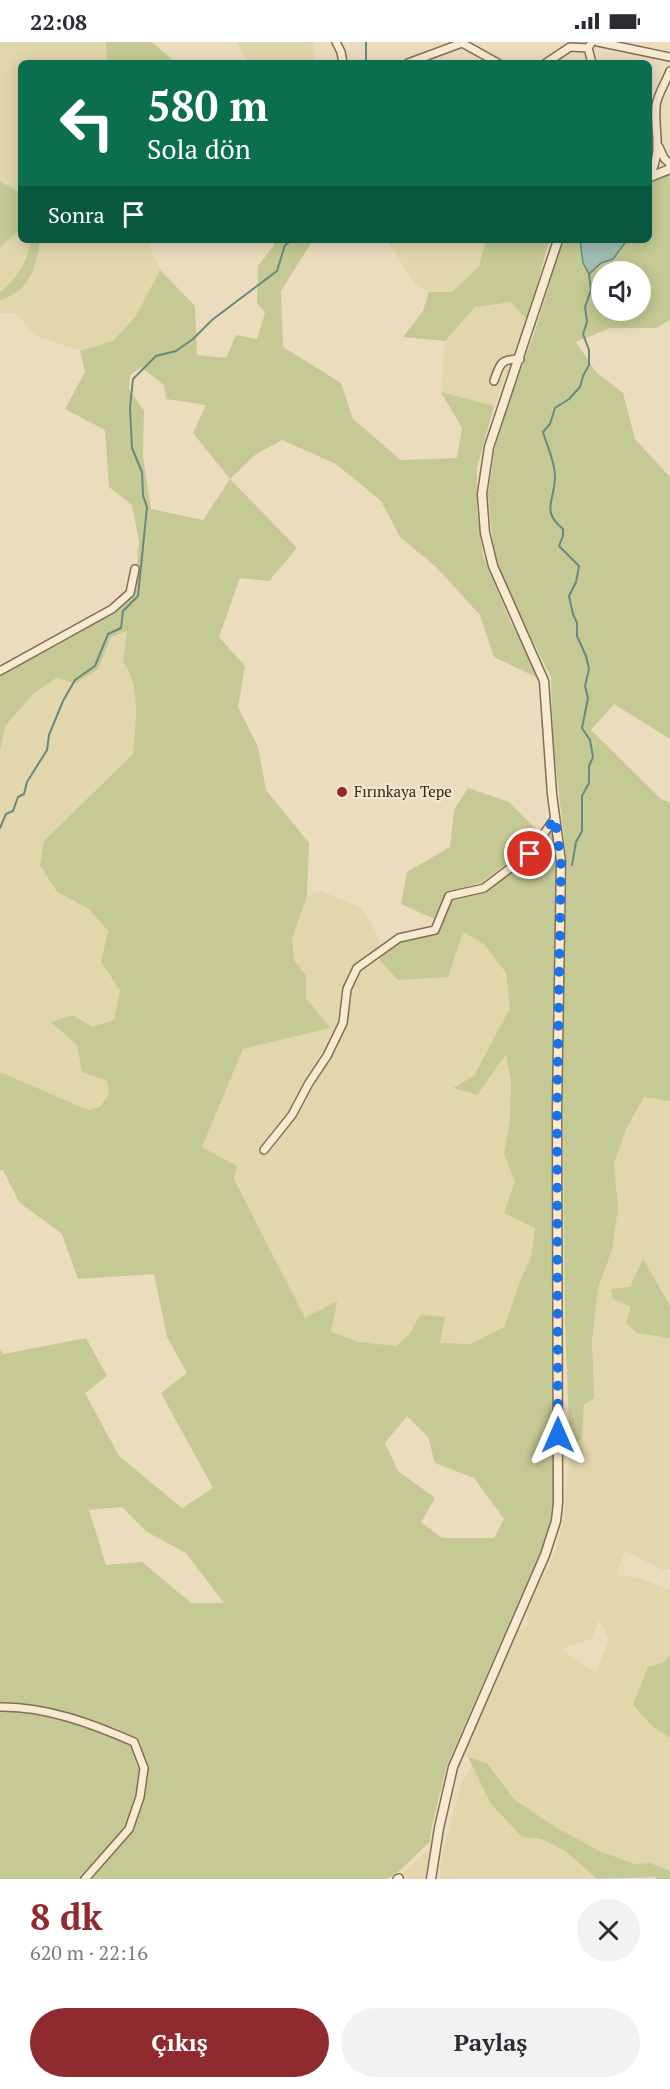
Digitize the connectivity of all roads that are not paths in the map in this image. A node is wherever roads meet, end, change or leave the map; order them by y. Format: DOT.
graph roads {
  1 [pos="336,42"];
  2 [pos="462,42"];
  3 [pos="598,42"];
  4 [pos="590,45"];
  5 [pos="670,57"];
  6 [pos="342,60"];
  7 [pos="416,60"];
  8 [pos="493,60"];
  9 [pos="550,60"];
  10 [pos="592,60"];
  11 [pos="670,71"];
  12 [pos="658,146"];
  13 [pos="670,164"];
  14 [pos="670,169"];
  15 [pos="652,171"];
  16 [pos="652,175"];
  17 [pos="557,243"];
  18 [pos="520,359"];
  19 [pos="494,381"];
  20 [pos="135,569"];
  21 [pos="0,671"];
  22 [pos="555,818"];
  23 [pos="264,1150"];
  24 [pos="0,1707"];
  25 [pos="84,1879"];
  26 [pos="431,1879"];
  1 -- 6 [label="street"];
  2 -- 7 [label="street"];
  2 -- 8 [label="street"];
  3 -- 5 [label="street"];
  4 -- 9 [label="street"];
  4 -- 10 [label="street"];
  11 -- 12 [label="street"];
  12 -- 13 [label="street"];
  12 -- 15 [label="street"];
  14 -- 16 [label="street"];
  17 -- 18 [label="street"];
  18 -- 19 [label="street"];
  18 -- 22 [label="street"];
  20 -- 21 [label="street"];
  22 -- 23 [label="street"];
  22 -- 26 [label="street"];
  24 -- 25 [label="street"];
}
